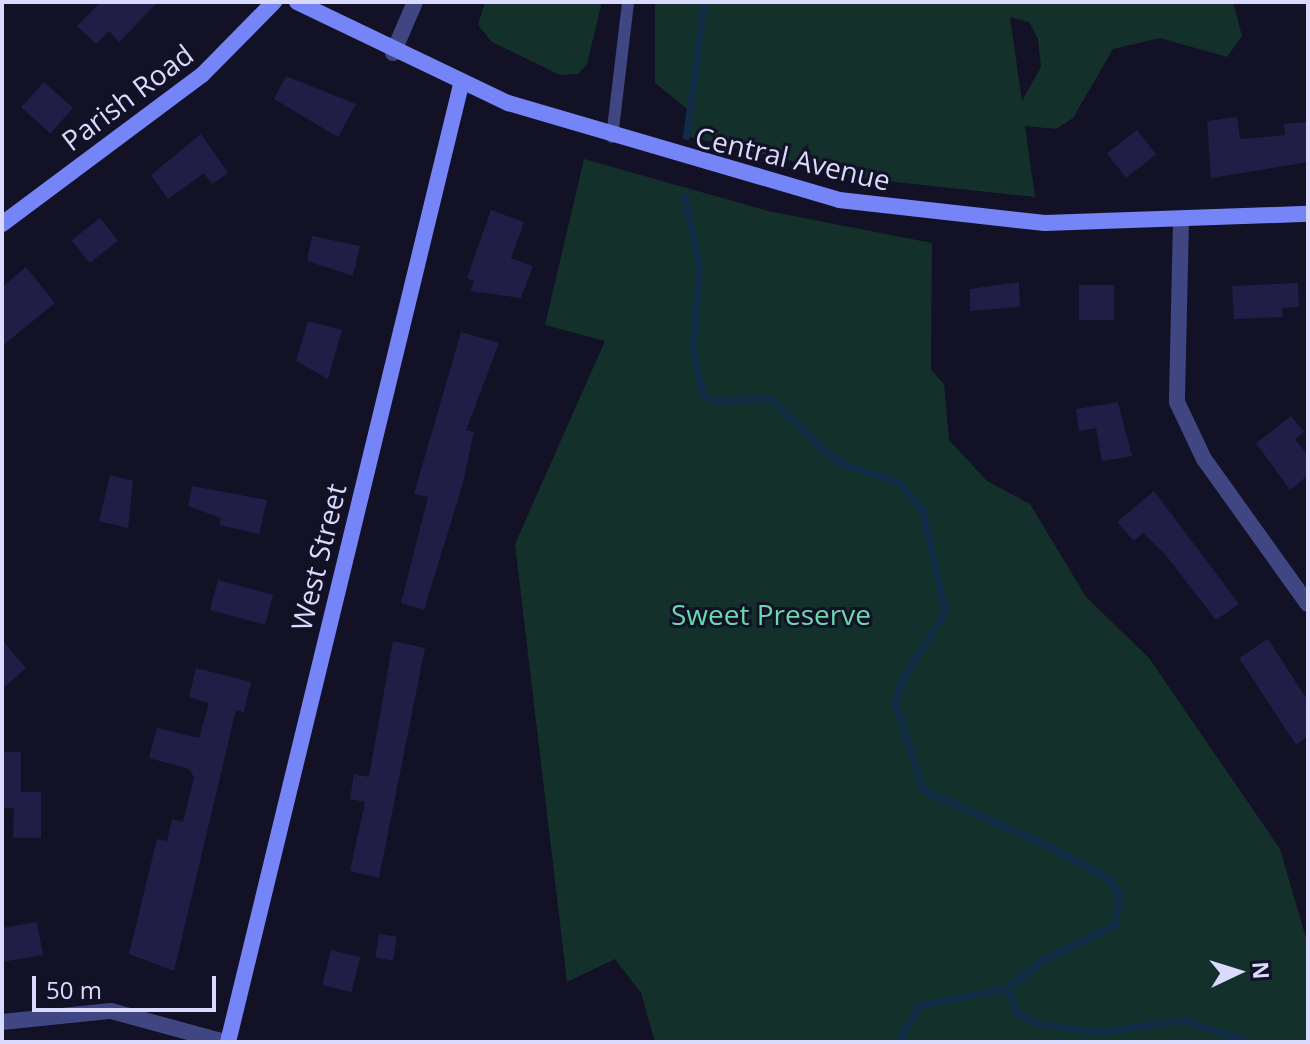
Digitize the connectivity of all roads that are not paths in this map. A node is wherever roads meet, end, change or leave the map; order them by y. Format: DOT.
graph roads {
  1 [pos="274,2"];
  2 [pos="297,2"];
  3 [pos="415,2"];
  4 [pos="628,2"];
  5 [pos="393,53"];
  6 [pos="461,85"];
  7 [pos="612,137"];
  8 [pos="1308,214"];
  9 [pos="1181,220"];
  10 [pos="2,224"];
  11 [pos="1308,604"];
  12 [pos="2,1022"];
  13 [pos="227,1042"];
  1 -- 10 [label="street, Parish Road"];
  2 -- 5 [label="street, Central Avenue"];
  3 -- 5 [label="street"];
  4 -- 7 [label="lane"];
  5 -- 6 [label="street, Central Avenue"];
  6 -- 7 [label="street, Central Avenue"];
  6 -- 13 [label="street, West Street"];
  7 -- 9 [label="street, Central Avenue"];
  8 -- 9 [label="street, Central Avenue"];
  9 -- 11 [label="street"];
  12 -- 13 [label="street"];
}
